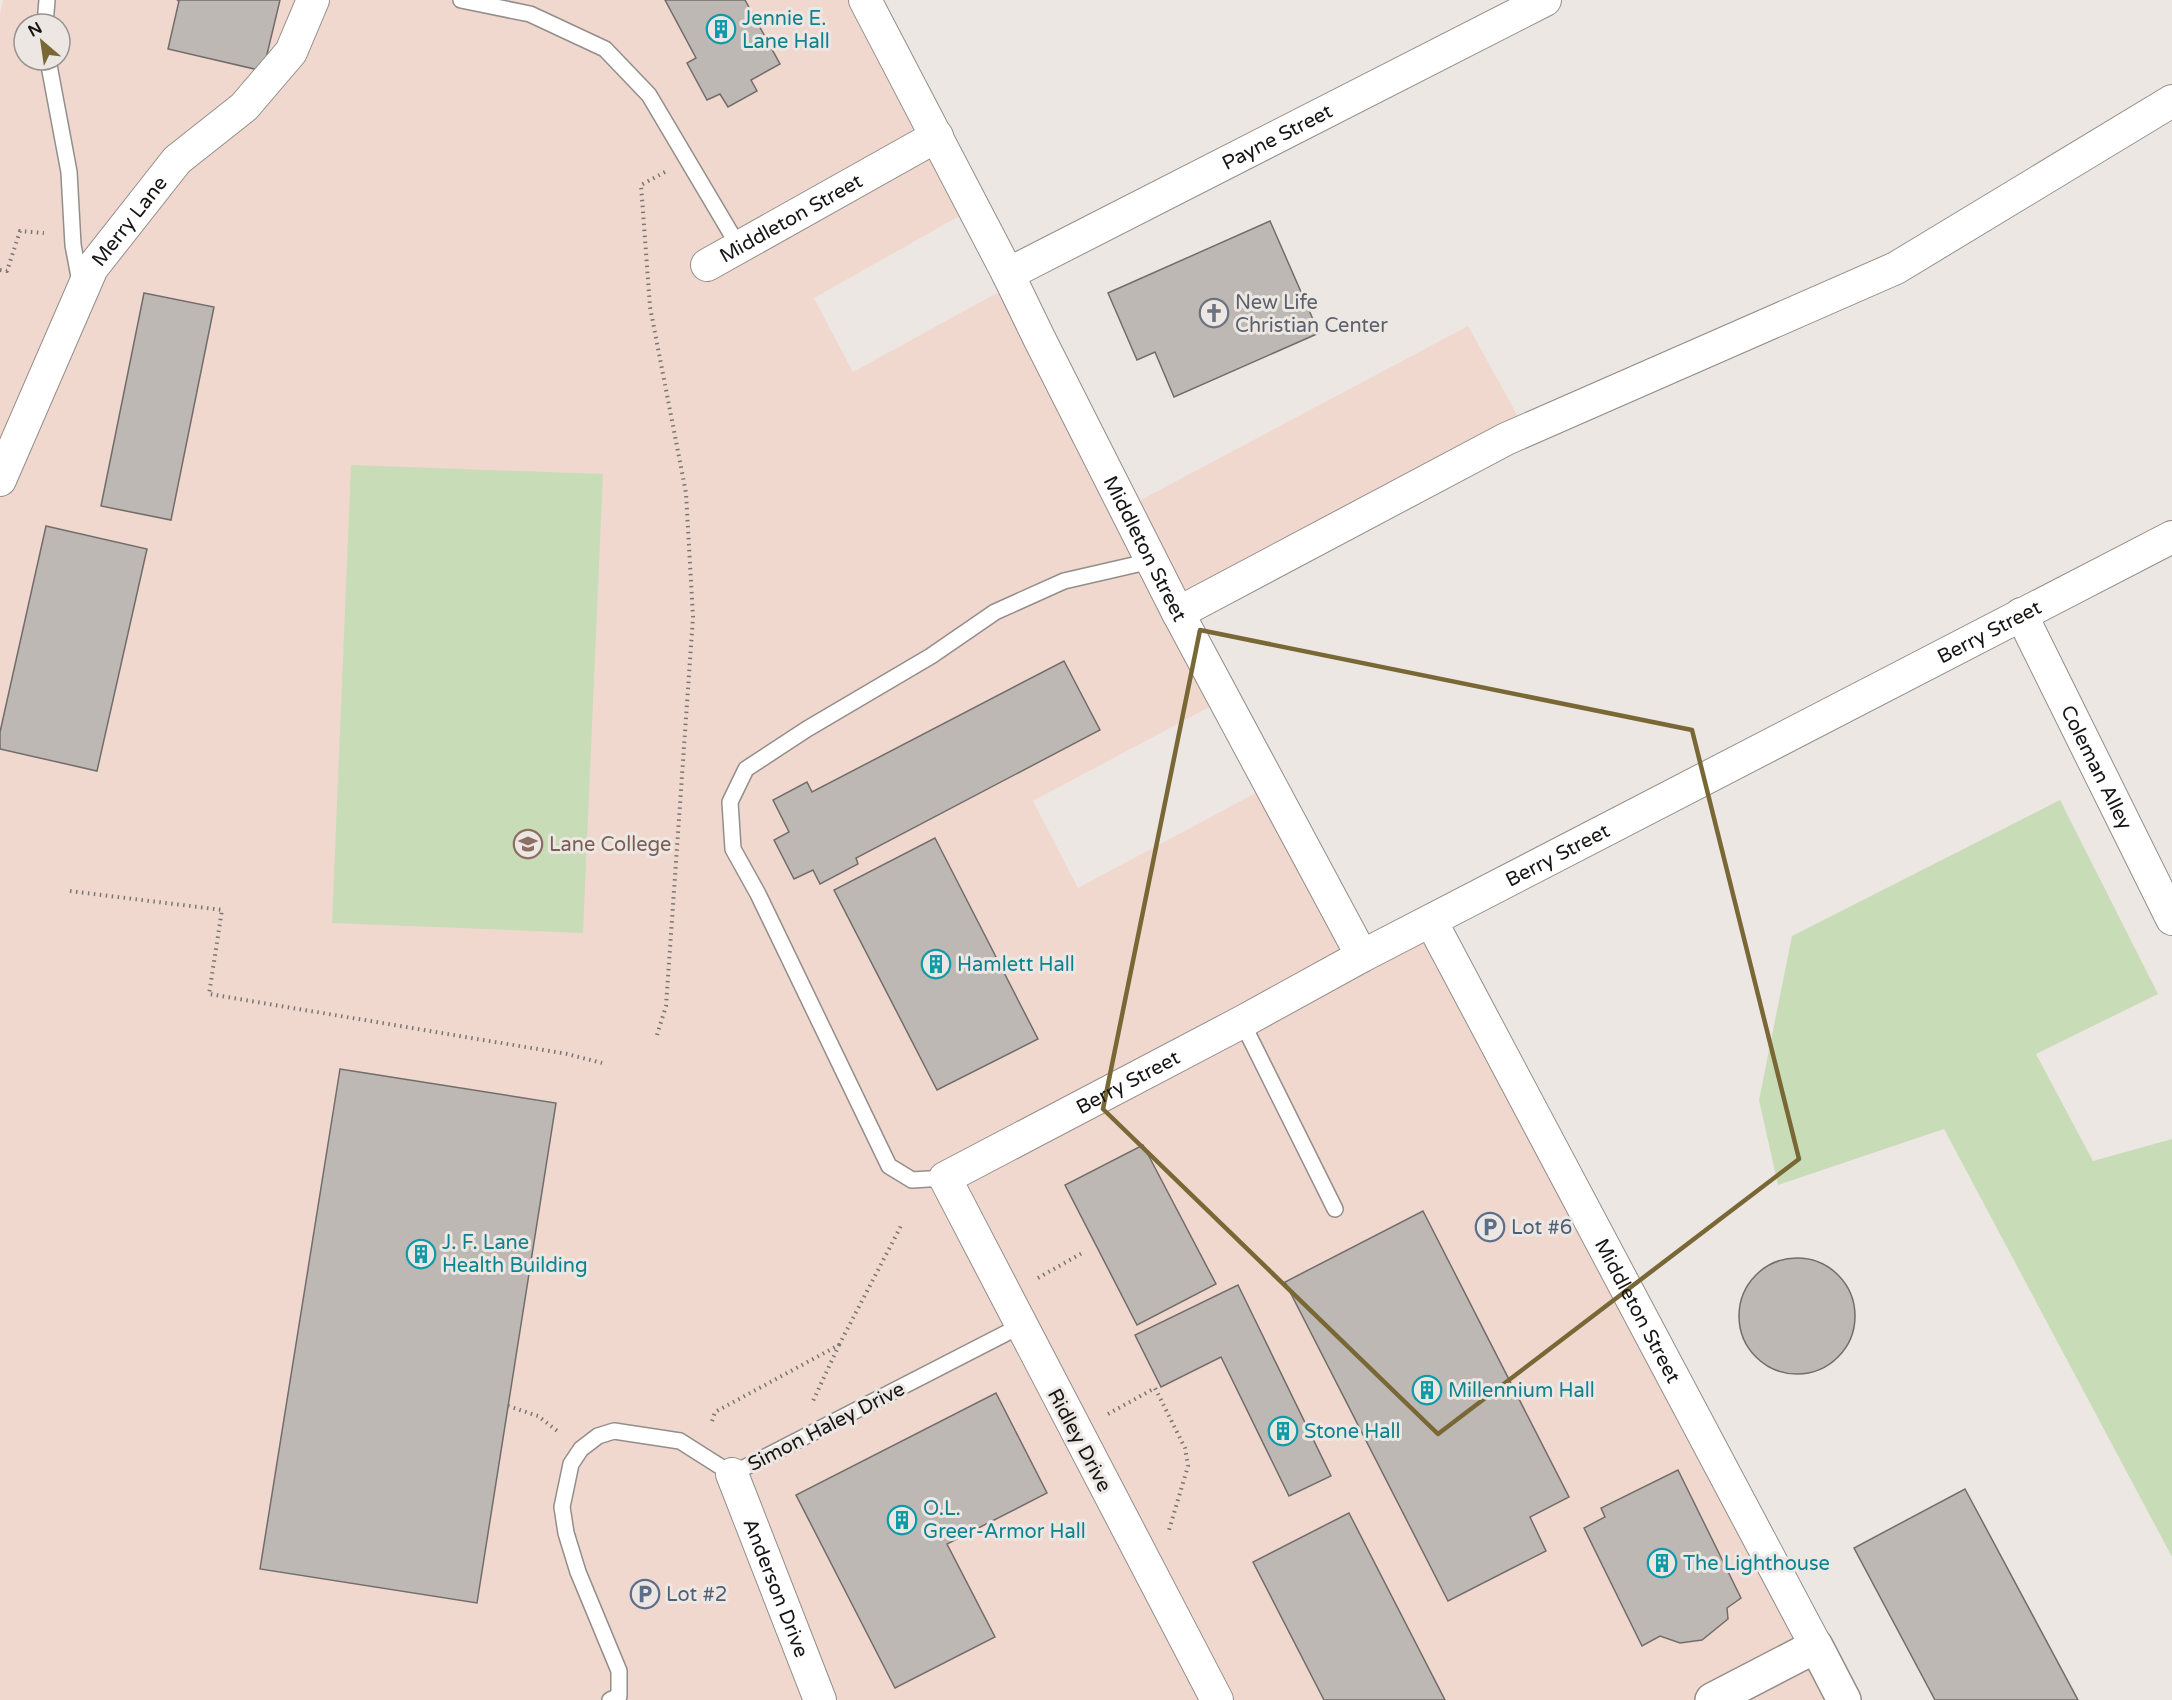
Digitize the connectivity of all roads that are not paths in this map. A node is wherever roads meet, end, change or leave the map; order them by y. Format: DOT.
graph roads {
  1 [pos="313,0"];
  2 [pos="461,0"];
  3 [pos="866,0"];
  4 [pos="1545,0"];
  5 [pos="50,72"];
  6 [pos="2172,101"];
  7 [pos="937,136"];
  8 [pos="739,247"];
  9 [pos="706,265"];
  10 [pos="1008,274"];
  11 [pos="82,290"];
  12 [pos="0,480"];
  13 [pos="2172,537"];
  14 [pos="1151,561"];
  15 [pos="1178,614"];
  16 [pos="2021,614"];
  17 [pos="2172,920"];
  18 [pos="1431,921"];
  19 [pos="1362,956"];
  20 [pos="1242,1022"];
  21 [pos="945,1178"];
  22 [pos="1335,1209"];
  23 [pos="1020,1326"];
  24 [pos="732,1474"];
  25 [pos="1816,1646"];
  26 [pos="610,1700"];
  27 [pos="820,1700"];
  28 [pos="1217,1700"];
  29 [pos="1712,1700"];
  30 [pos="1844,1700"];
  1 -- 11 [label="street, Merry Lane"];
  2 -- 8 [label="lane"];
  3 -- 7 [label="street, Middleton Street"];
  4 -- 10 [label="street, Payne Street"];
  5 -- 11 [label="lane"];
  6 -- 15 [label="street"];
  7 -- 8 [label="street, Middleton Street"];
  7 -- 10 [label="street, Middleton Street"];
  8 -- 9 [label="street, Middleton Street"];
  10 -- 14 [label="street, Middleton Street"];
  11 -- 12 [label="street, Merry Lane"];
  13 -- 16 [label="street, Berry Street"];
  14 -- 15 [label="street, Middleton Street"];
  14 -- 21 [label="lane"];
  15 -- 19 [label="street, Middleton Street"];
  16 -- 17 [label="street, Coleman Alley"];
  16 -- 18 [label="street, Berry Street"];
  18 -- 19 [label="street, Berry Street"];
  18 -- 25 [label="street, Middleton Street"];
  19 -- 20 [label="street, Berry Street"];
  20 -- 21 [label="street, Berry Street"];
  20 -- 22 [label="lane"];
  21 -- 23 [label="street, Ridley Drive"];
  23 -- 24 [label="lane, Simon Haley Drive"];
  23 -- 28 [label="street, Ridley Drive"];
  24 -- 26 [label="lane, Simon Haley Drive"];
  24 -- 27 [label="street, Anderson Drive"];
  25 -- 29 [label="street"];
  25 -- 30 [label="street, Middleton Street"];
}
